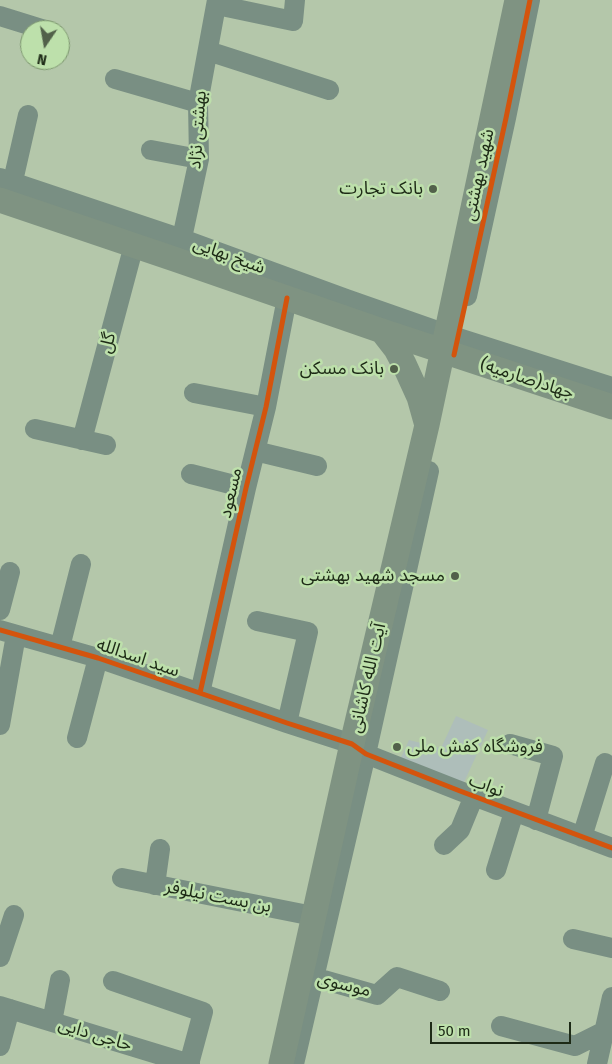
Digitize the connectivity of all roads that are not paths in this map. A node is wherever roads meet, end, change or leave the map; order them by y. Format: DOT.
graph roads {
  1 [pos="295,0"];
  2 [pos="518,0"];
  3 [pos="530,0"];
  4 [pos="217,2"];
  5 [pos="0,16"];
  6 [pos="20,22"];
  7 [pos="208,51"];
  8 [pos="115,79"];
  9 [pos="329,90"];
  10 [pos="198,103"];
  11 [pos="28,115"];
  12 [pos="151,150"];
  13 [pos="199,159"];
  14 [pos="5,191"];
  15 [pos="134,246"];
  16 [pos="180,249"];
  17 [pos="287,298"];
  18 [pos="382,331"];
  19 [pos="450,345"];
  20 [pos="612,387"];
  21 [pos="194,393"];
  22 [pos="266,407"];
  23 [pos="612,407"];
  24 [pos="427,424"];
  25 [pos="35,429"];
  26 [pos="82,440"];
  27 [pos="106,445"];
  28 [pos="255,451"];
  29 [pos="317,466"];
  30 [pos="191,474"];
  31 [pos="246,488"];
  32 [pos="80,564"];
  33 [pos="10,572"];
  34 [pos="0,610"];
  35 [pos="257,621"];
  36 [pos="8,632"];
  37 [pos="60,647"];
  38 [pos="98,658"];
  39 [pos="200,693"];
  40 [pos="287,724"];
  41 [pos="0,725"];
  42 [pos="77,738"];
  43 [pos="510,744"];
  44 [pos="359,749"];
  45 [pos="605,763"];
  46 [pos="474,796"];
  47 [pos="514,812"];
  48 [pos="536,820"];
  49 [pos="582,837"];
  50 [pos="444,845"];
  51 [pos="612,848"];
  52 [pos="160,849"];
  53 [pos="496,870"];
  54 [pos="122,878"];
  55 [pos="155,885"];
  56 [pos="14,915"];
  57 [pos="313,916"];
  58 [pos="573,939"];
  59 [pos="612,948"];
  60 [pos="0,957"];
  61 [pos="308,975"];
  62 [pos="60,980"];
  63 [pos="113,982"];
  64 [pos="440,990"];
  65 [pos="612,997"];
  66 [pos="5,1007"];
  67 [pos="52,1022"];
  68 [pos="500,1026"];
  69 [pos="609,1031"];
  70 [pos="0,1046"];
  71 [pos="189,1064"];
  72 [pos="281,1064"];
  73 [pos="294,1064"];
  74 [pos="597,1064"];
  1 -- 4 [label="street"];
  2 -- 19 [label="main road, شهید بهشتی"];
  3 -- 19 [label="street, شهید بهشتی"];
  4 -- 7 [label="street, بهشتی نژاد"];
  5 -- 6 [label="street"];
  7 -- 9 [label="street"];
  7 -- 10 [label="street, بهشتی نژاد"];
  8 -- 10 [label="street"];
  10 -- 13 [label="street, بهشتی نژاد"];
  11 -- 14 [label="street"];
  12 -- 13 [label="street"];
  13 -- 16 [label="street, بهشتی نژاد"];
  14 -- 15 [label="main road, شیخ بهایی"];
  14 -- 16 [label="street, شیخ بهایی"];
  15 -- 16 [label="main road, شیخ بهایی"];
  15 -- 26 [label="street, گل"];
  16 -- 17 [label="main road, شیخ بهایی"];
  16 -- 19 [label="street, شیخ بهایی"];
  17 -- 18 [label="main road, شیخ بهایی"];
  17 -- 22 [label="street, مسعود"];
  18 -- 19 [label="main road, شیخ بهایی"];
  18 -- 24 [label="main road"];
  19 -- 20 [label="street, جهاد(صارمیه)"];
  19 -- 23 [label="main road, جهاد(صارمیه)"];
  19 -- 24 [label="main road, آیت الله کاشانی"];
  19 -- 44 [label="street, آیت الله کاشانی"];
  21 -- 22 [label="street"];
  22 -- 28 [label="street, مسعود"];
  24 -- 44 [label="main road, آیت الله کاشانی"];
  25 -- 26 [label="street"];
  26 -- 27 [label="street"];
  28 -- 29 [label="street"];
  28 -- 31 [label="street, مسعود"];
  30 -- 31 [label="street"];
  31 -- 39 [label="street, مسعود"];
  32 -- 37 [label="street"];
  33 -- 34 [label="street"];
  35 -- 40 [label="street"];
  36 -- 37 [label="street, سید اسدالله"];
  36 -- 41 [label="street"];
  37 -- 38 [label="street, سید اسدالله"];
  38 -- 39 [label="street, سید اسدالله"];
  38 -- 42 [label="street"];
  39 -- 40 [label="street, سید اسدالله"];
  40 -- 44 [label="street, سید اسدالله"];
  43 -- 48 [label="street"];
  44 -- 46 [label="street, نواب"];
  44 -- 57 [label="main road, آیت الله کاشانی"];
  44 -- 61 [label="street, آیت الله کاشانی"];
  45 -- 49 [label="street"];
  46 -- 47 [label="street, نواب"];
  46 -- 50 [label="street"];
  47 -- 48 [label="street, نواب"];
  47 -- 53 [label="street"];
  48 -- 49 [label="street, نواب"];
  49 -- 51 [label="street, نواب"];
  52 -- 55 [label="street"];
  54 -- 55 [label="street, بن بست نیلوفر"];
  55 -- 57 [label="street, بن بست نیلوفر"];
  56 -- 60 [label="street"];
  57 -- 61 [label="main road, آیت الله کاشانی"];
  58 -- 59 [label="street"];
  61 -- 64 [label="street, موسوی"];
  61 -- 72 [label="main road, آیت الله کاشانی"];
  61 -- 73 [label="street, آیت الله کاشانی"];
  62 -- 67 [label="street"];
  63 -- 71 [label="street"];
  65 -- 69 [label="street"];
  66 -- 67 [label="street, حاجی دایی"];
  66 -- 70 [label="street"];
  67 -- 71 [label="street, حاجی دایی"];
  68 -- 69 [label="street"];
  69 -- 74 [label="street"];
}
